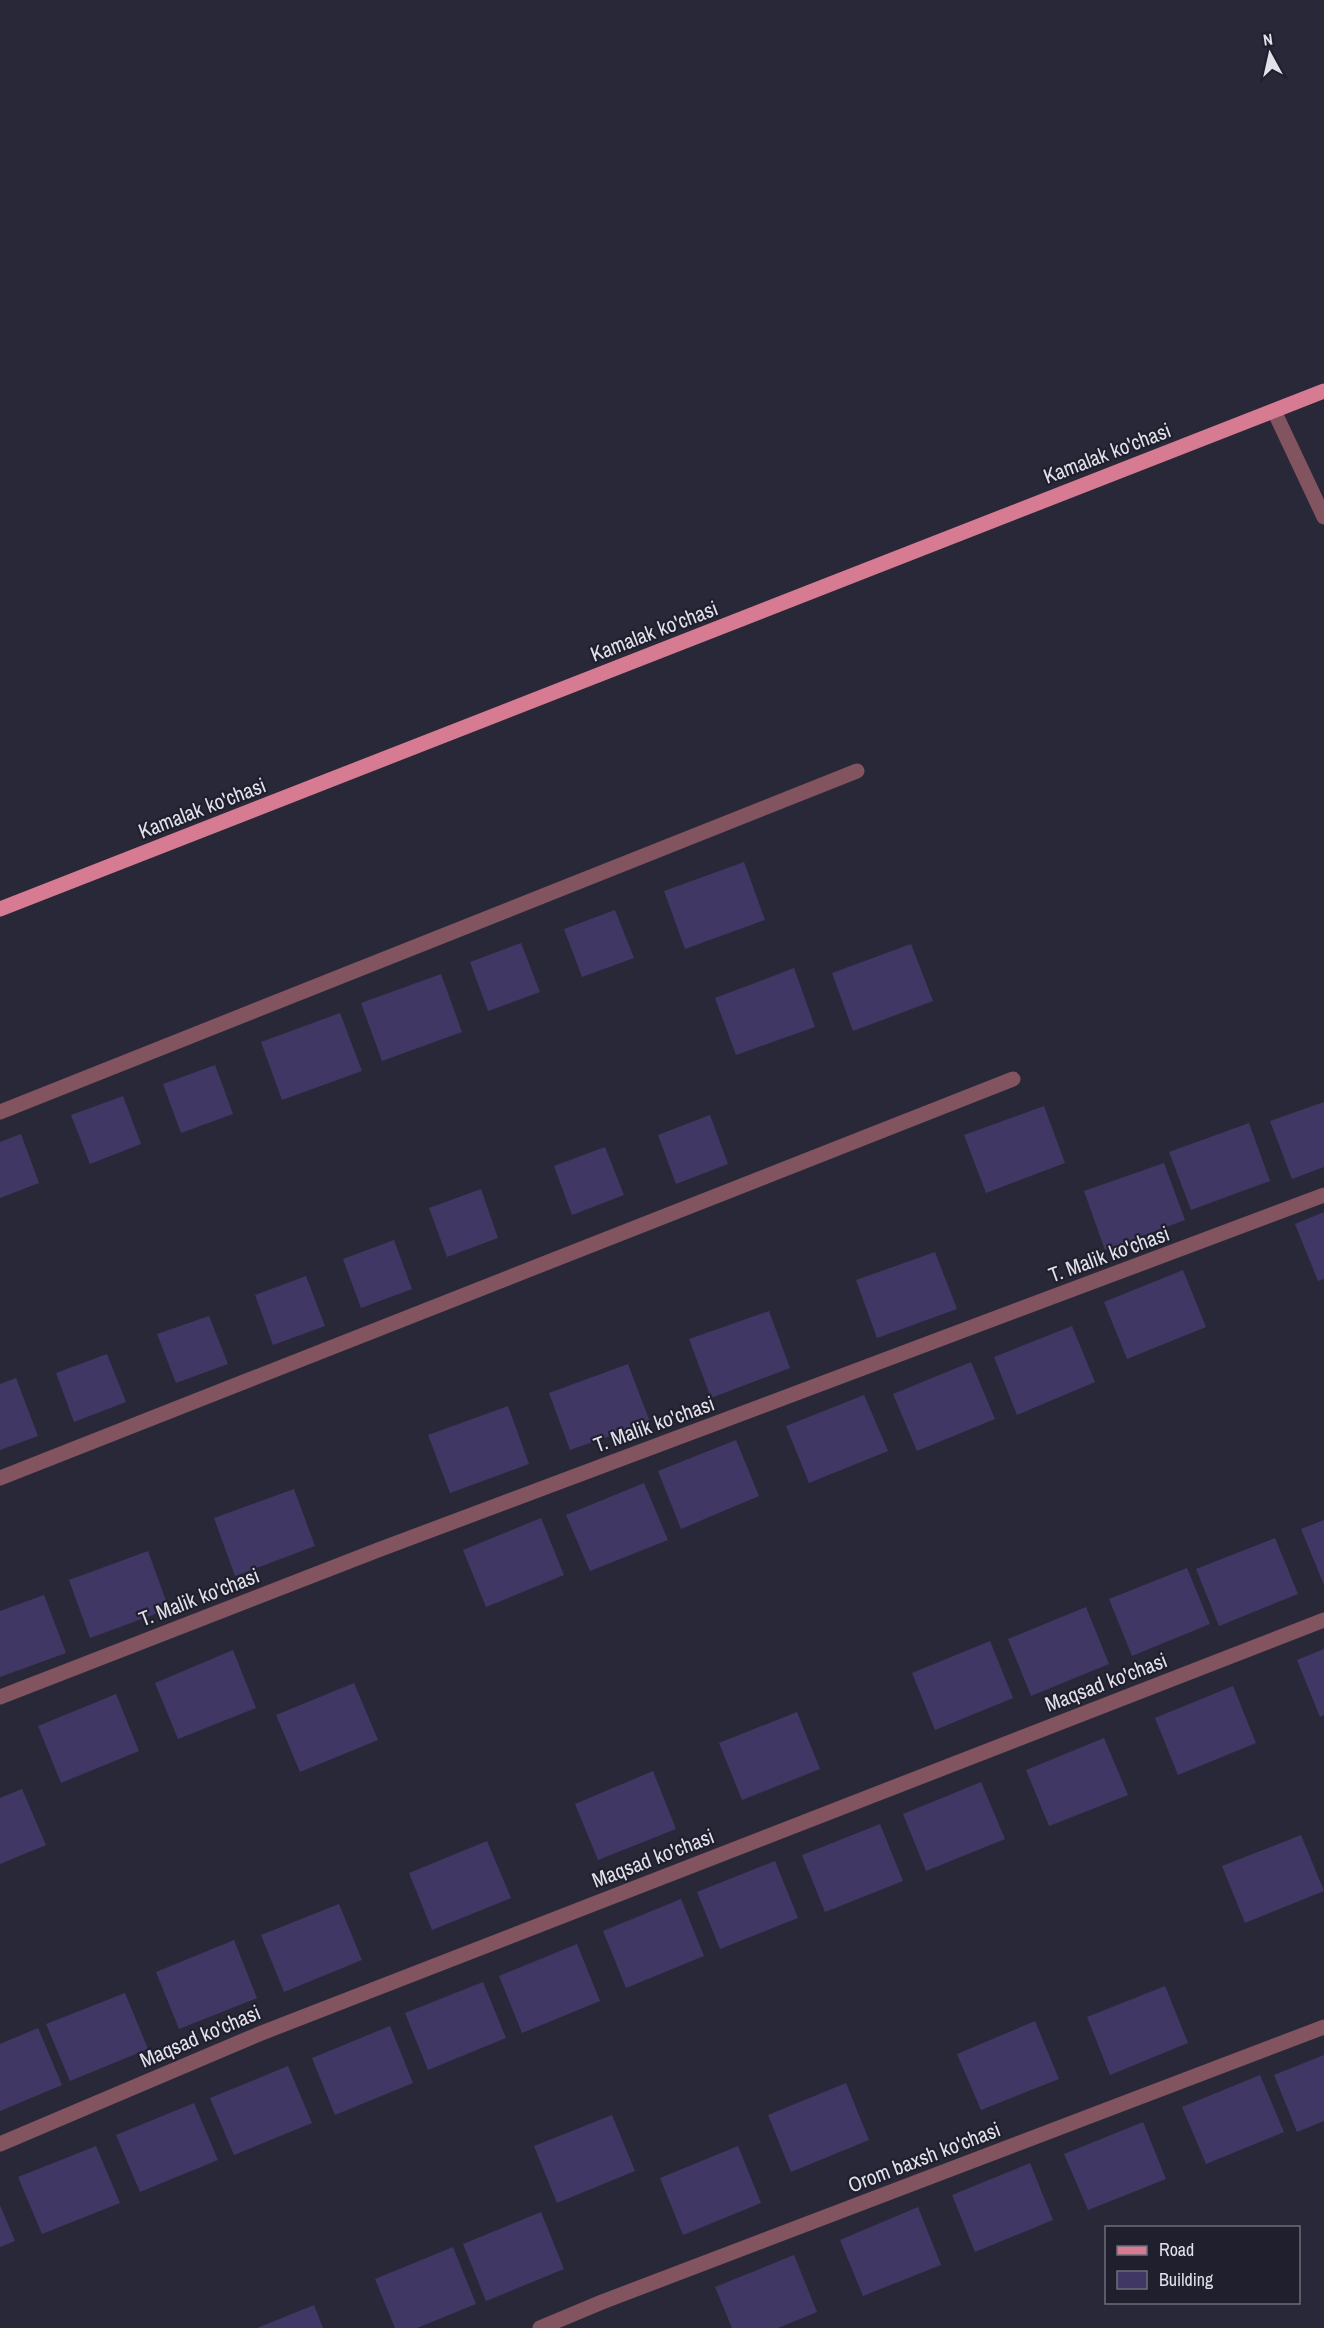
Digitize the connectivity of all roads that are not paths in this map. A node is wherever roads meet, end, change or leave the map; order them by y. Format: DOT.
graph roads {
  1 [pos="1324,391"];
  2 [pos="1274,411"];
  3 [pos="1324,517"];
  4 [pos="857,771"];
  5 [pos="0,909"];
  6 [pos="1013,1079"];
  7 [pos="0,1112"];
  8 [pos="1324,1194"];
  9 [pos="0,1478"];
  10 [pos="1324,1620"];
  11 [pos="0,1697"];
  12 [pos="1324,2027"];
  13 [pos="0,2144"];
  14 [pos="540,2328"];
  1 -- 2 [label="main road, Kamalak ko'chasi"];
  2 -- 3 [label="street"];
  2 -- 5 [label="main road, Kamalak ko'chasi"];
  4 -- 7 [label="street"];
  6 -- 9 [label="street"];
  8 -- 11 [label="street, T. Malik ko'chasi"];
  10 -- 13 [label="street, Maqsad ko'chasi"];
  12 -- 14 [label="street, Orom baxsh ko'chasi"];
}
